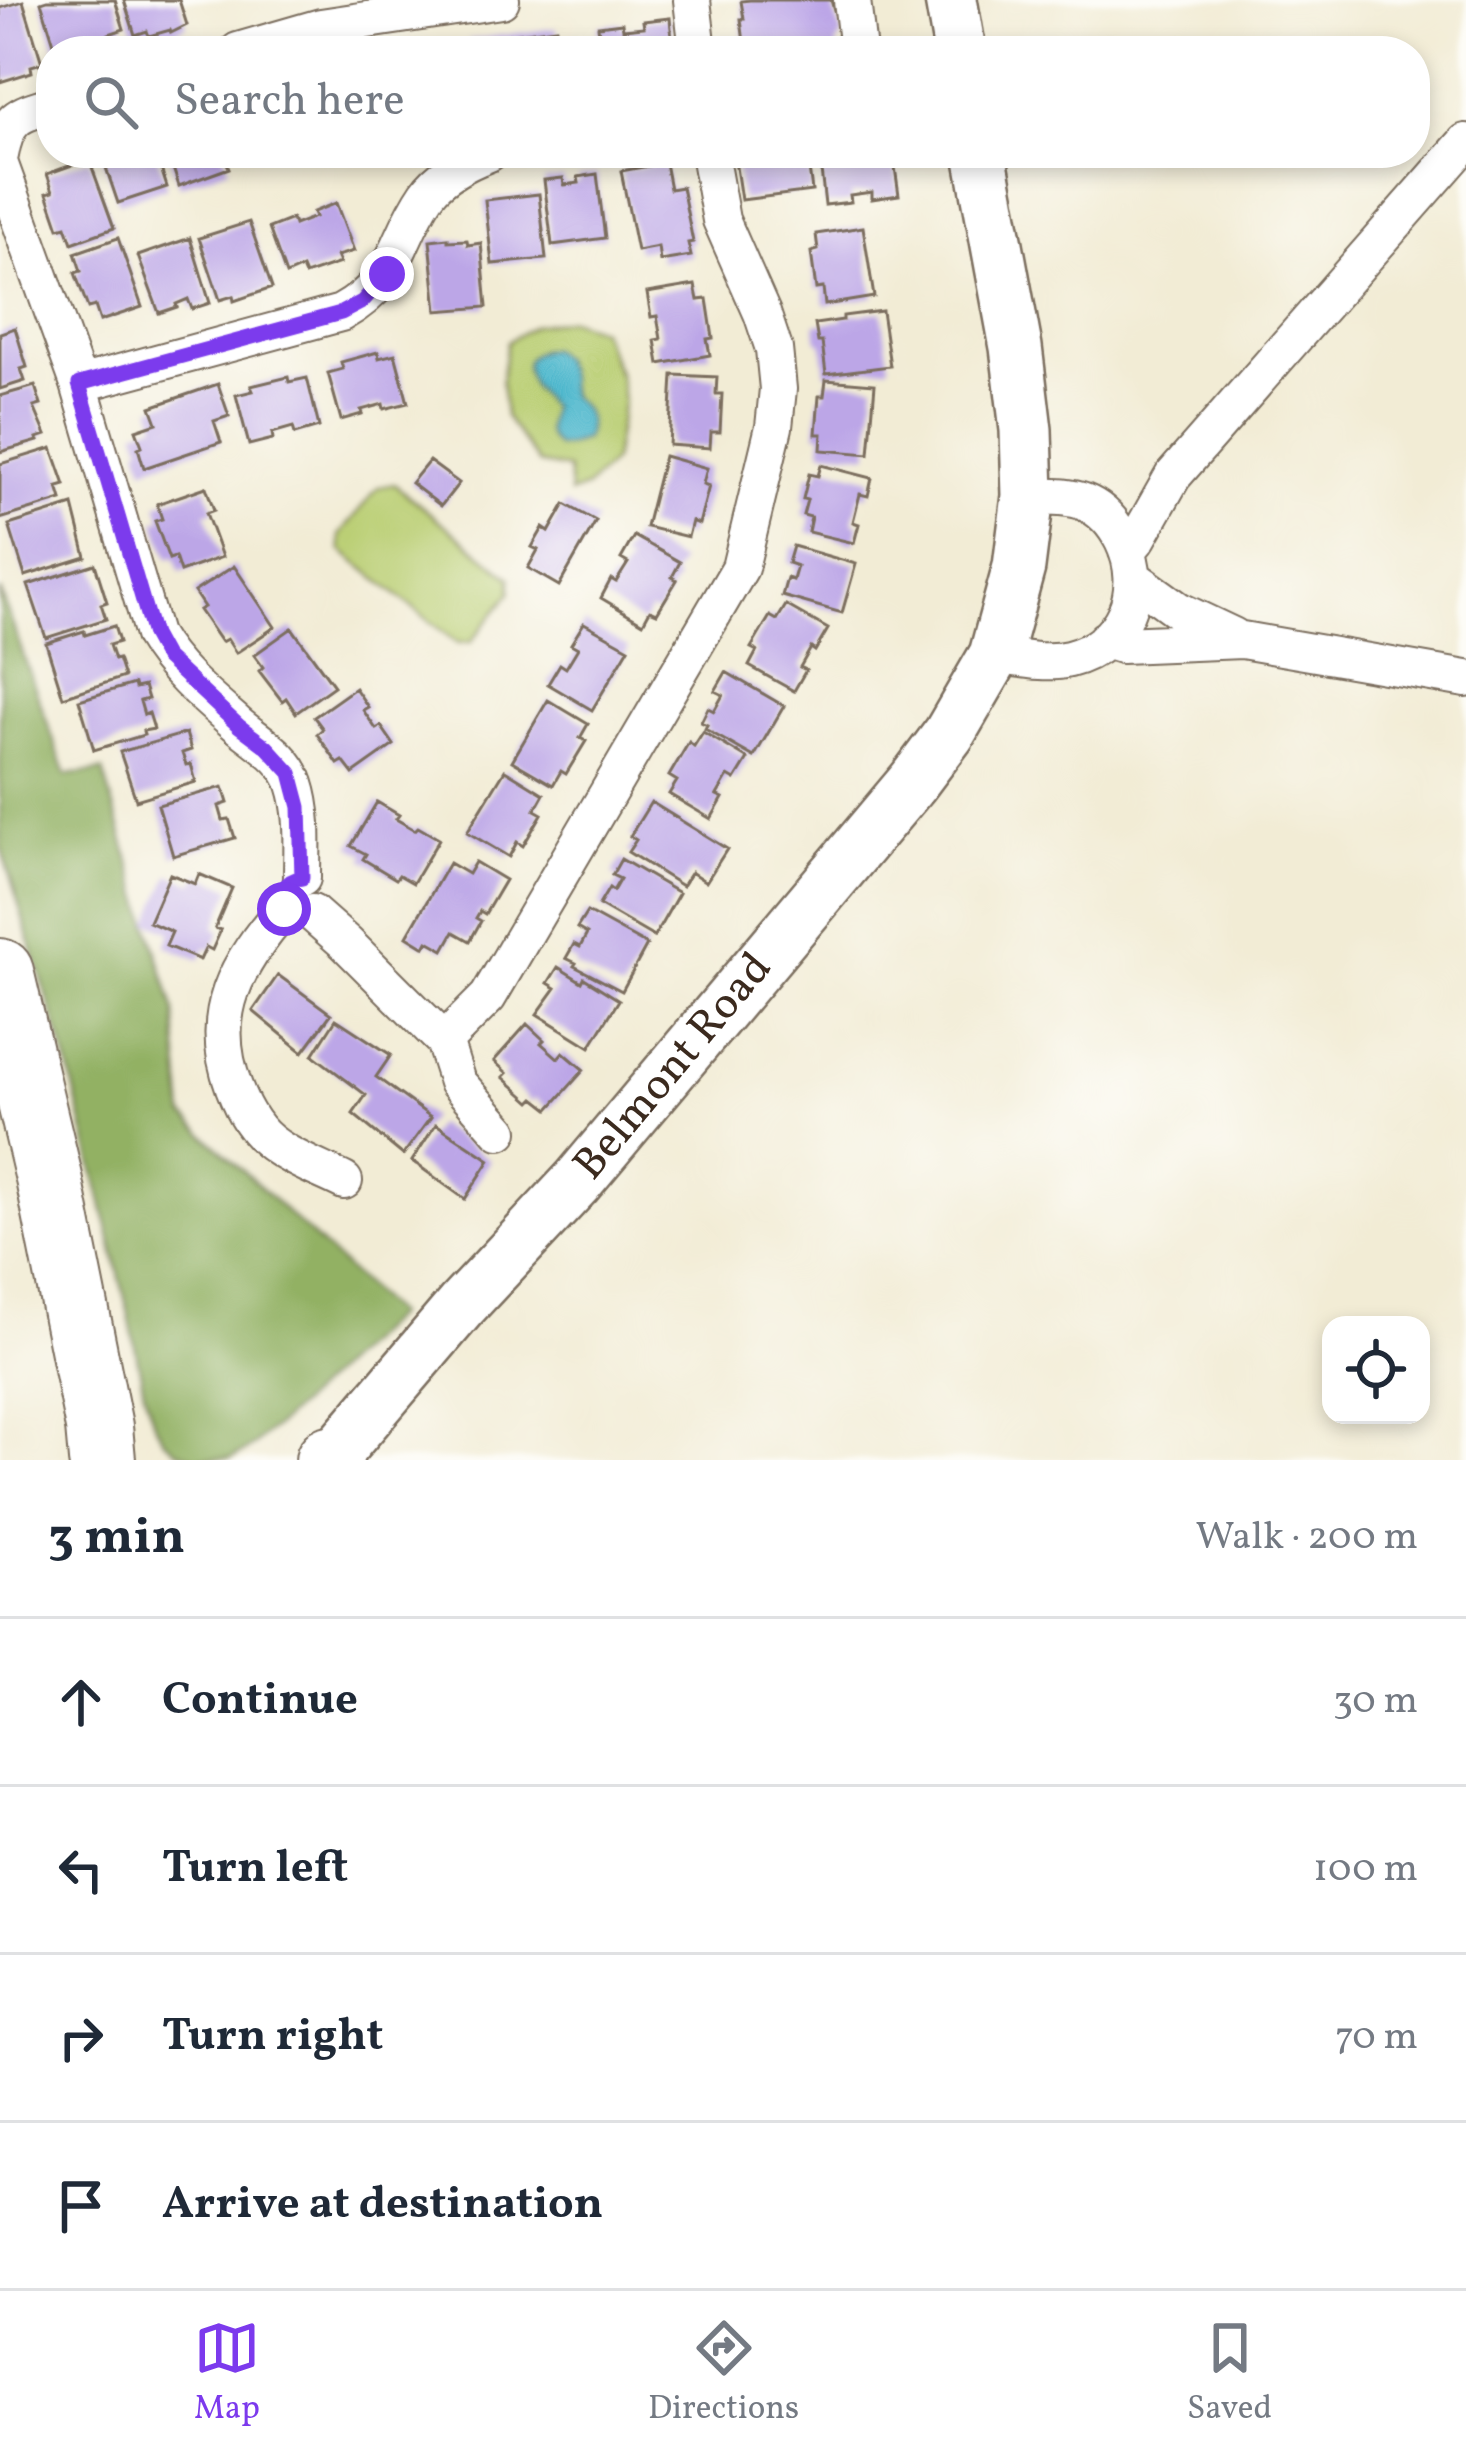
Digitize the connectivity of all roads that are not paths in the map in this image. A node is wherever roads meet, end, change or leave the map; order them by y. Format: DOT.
graph roads {
  1 [pos="501,0"];
  2 [pos="692,0"];
  3 [pos="852,0"];
  4 [pos="951,0"];
  5 [pos="290,36"];
  6 [pos="696,36"];
  7 [pos="856,36"];
  8 [pos="957,36"];
  9 [pos="36,109"];
  10 [pos="1466,142"];
  11 [pos="0,155"];
  12 [pos="0,165"];
  13 [pos="458,168"];
  14 [pos="711,168"];
  15 [pos="983,168"];
  16 [pos="79,384"];
  17 [pos="1173,476"];
  18 [pos="1028,496"];
  19 [pos="1095,508"];
  20 [pos="1131,565"];
  21 [pos="1105,640"];
  22 [pos="1242,640"];
  23 [pos="995,655"];
  24 [pos="1466,680"];
  25 [pos="300,900"];
  26 [pos="0,972"];
  27 [pos="444,1041"];
  28 [pos="500,1131"];
  29 [pos="344,1181"];
  30 [pos="109,1449"];
  31 [pos="330,1460"];
  1 -- 5 [label="street"];
  2 -- 6 [label="street"];
  3 -- 7 [label="street"];
  4 -- 8 [label="main road"];
  9 -- 11 [label="street"];
  10 -- 17 [label="street"];
  12 -- 16 [label="street"];
  13 -- 16 [label="street"];
  14 -- 27 [label="street"];
  15 -- 18 [label="main road, Belmont Road"];
  16 -- 25 [label="street"];
  17 -- 19 [label="street"];
  17 -- 20 [label="street"];
  18 -- 19 [label="street"];
  18 -- 23 [label="main road, Belmont Road"];
  19 -- 20 [label="street"];
  20 -- 21 [label="street"];
  20 -- 22 [label="street"];
  21 -- 22 [label="street"];
  21 -- 23 [label="street"];
  22 -- 24 [label="street"];
  23 -- 31 [label="main road, Belmont Road"];
  25 -- 27 [label="street"];
  25 -- 29 [label="street"];
  26 -- 30 [label="highway"];
  27 -- 28 [label="street"];
}
